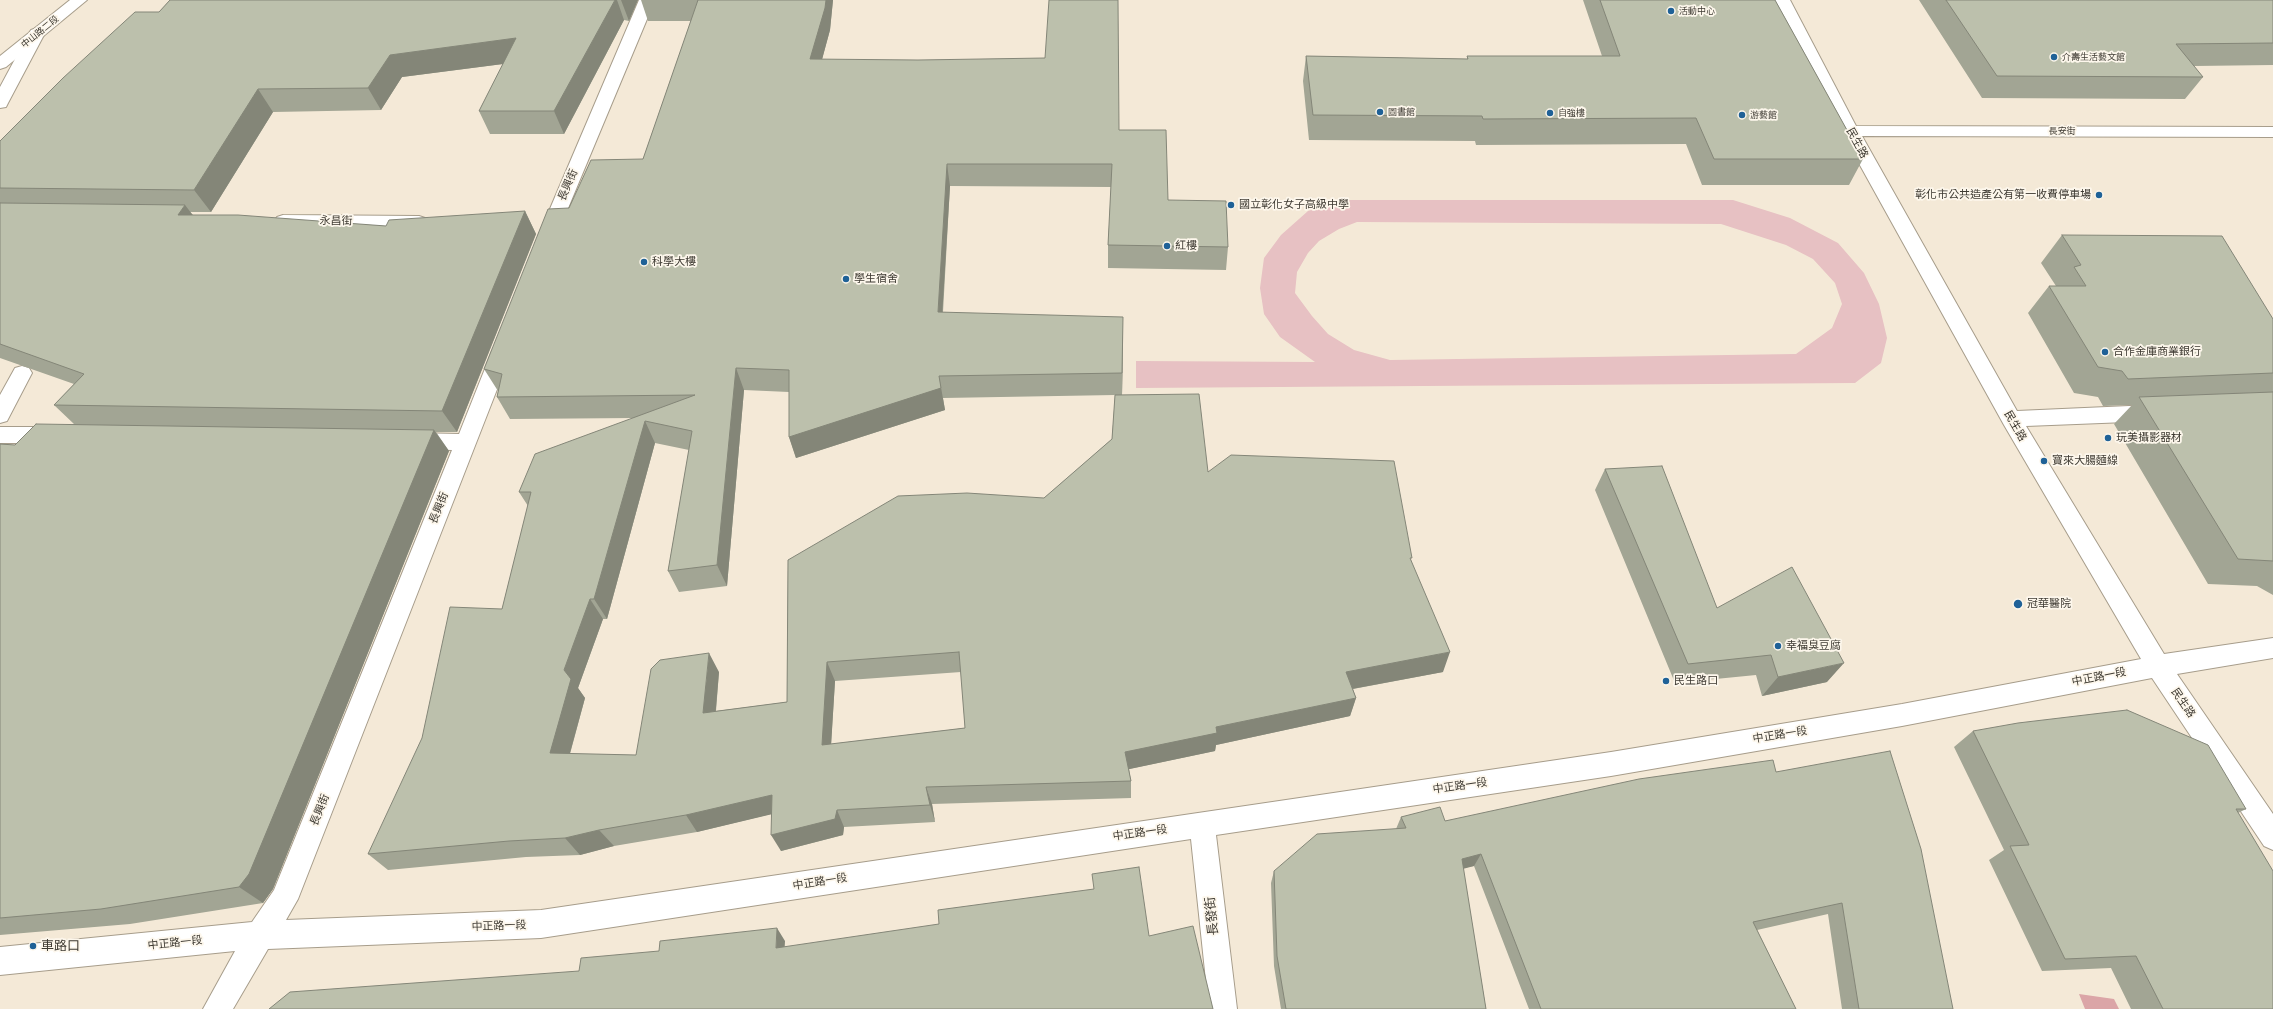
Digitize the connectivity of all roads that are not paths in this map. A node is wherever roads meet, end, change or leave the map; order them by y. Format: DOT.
graph roads {
  1 [pos="79,0"];
  2 [pos="646,0"];
  3 [pos="1782,0"];
  4 [pos="37,34"];
  5 [pos="0,64"];
  6 [pos="0,103"];
  7 [pos="1850,131"];
  8 [pos="2273,132"];
  9 [pos="268,220"];
  10 [pos="434,222"];
  11 [pos="540,252"];
  12 [pos="509,332"];
  13 [pos="22,373"];
  14 [pos="2170,412"];
  15 [pos="0,415"];
  16 [pos="2011,419"];
  17 [pos="0,435"];
  18 [pos="71,436"];
  19 [pos="394,441"];
  20 [pos="465,442"];
  21 [pos="2273,648"];
  22 [pos="2158,666"];
  23 [pos="1202,824"];
  24 [pos="2273,837"];
  25 [pos="260,935"];
  26 [pos="0,961"];
  27 [pos="217,1009"];
  28 [pos="1223,1009"];
  1 -- 4 [label="street, 中山路二段"];
  2 -- 11 [label="street, 長興街"];
  3 -- 7 [label="street, 民生路"];
  4 -- 5 [label="street, 中山路二段"];
  4 -- 6 [label="street"];
  7 -- 8 [label="street, 長安街"];
  7 -- 16 [label="street, 民生路"];
  9 -- 10 [label="street, 永昌街"];
  12 -- 20 [label="street, 長興街"];
  13 -- 15 [label="street"];
  14 -- 16 [label="street"];
  16 -- 22 [label="street, 民生路"];
  17 -- 18 [label="street"];
  19 -- 20 [label="street"];
  20 -- 25 [label="street, 長興街"];
  21 -- 22 [label="street, 中正路一段"];
  22 -- 23 [label="street, 中正路一段"];
  22 -- 24 [label="street, 民生路"];
  23 -- 25 [label="street, 中正路一段"];
  23 -- 28 [label="street, 長發街"];
  25 -- 26 [label="street, 中正路一段"];
  25 -- 27 [label="street, 長興街"];
}
